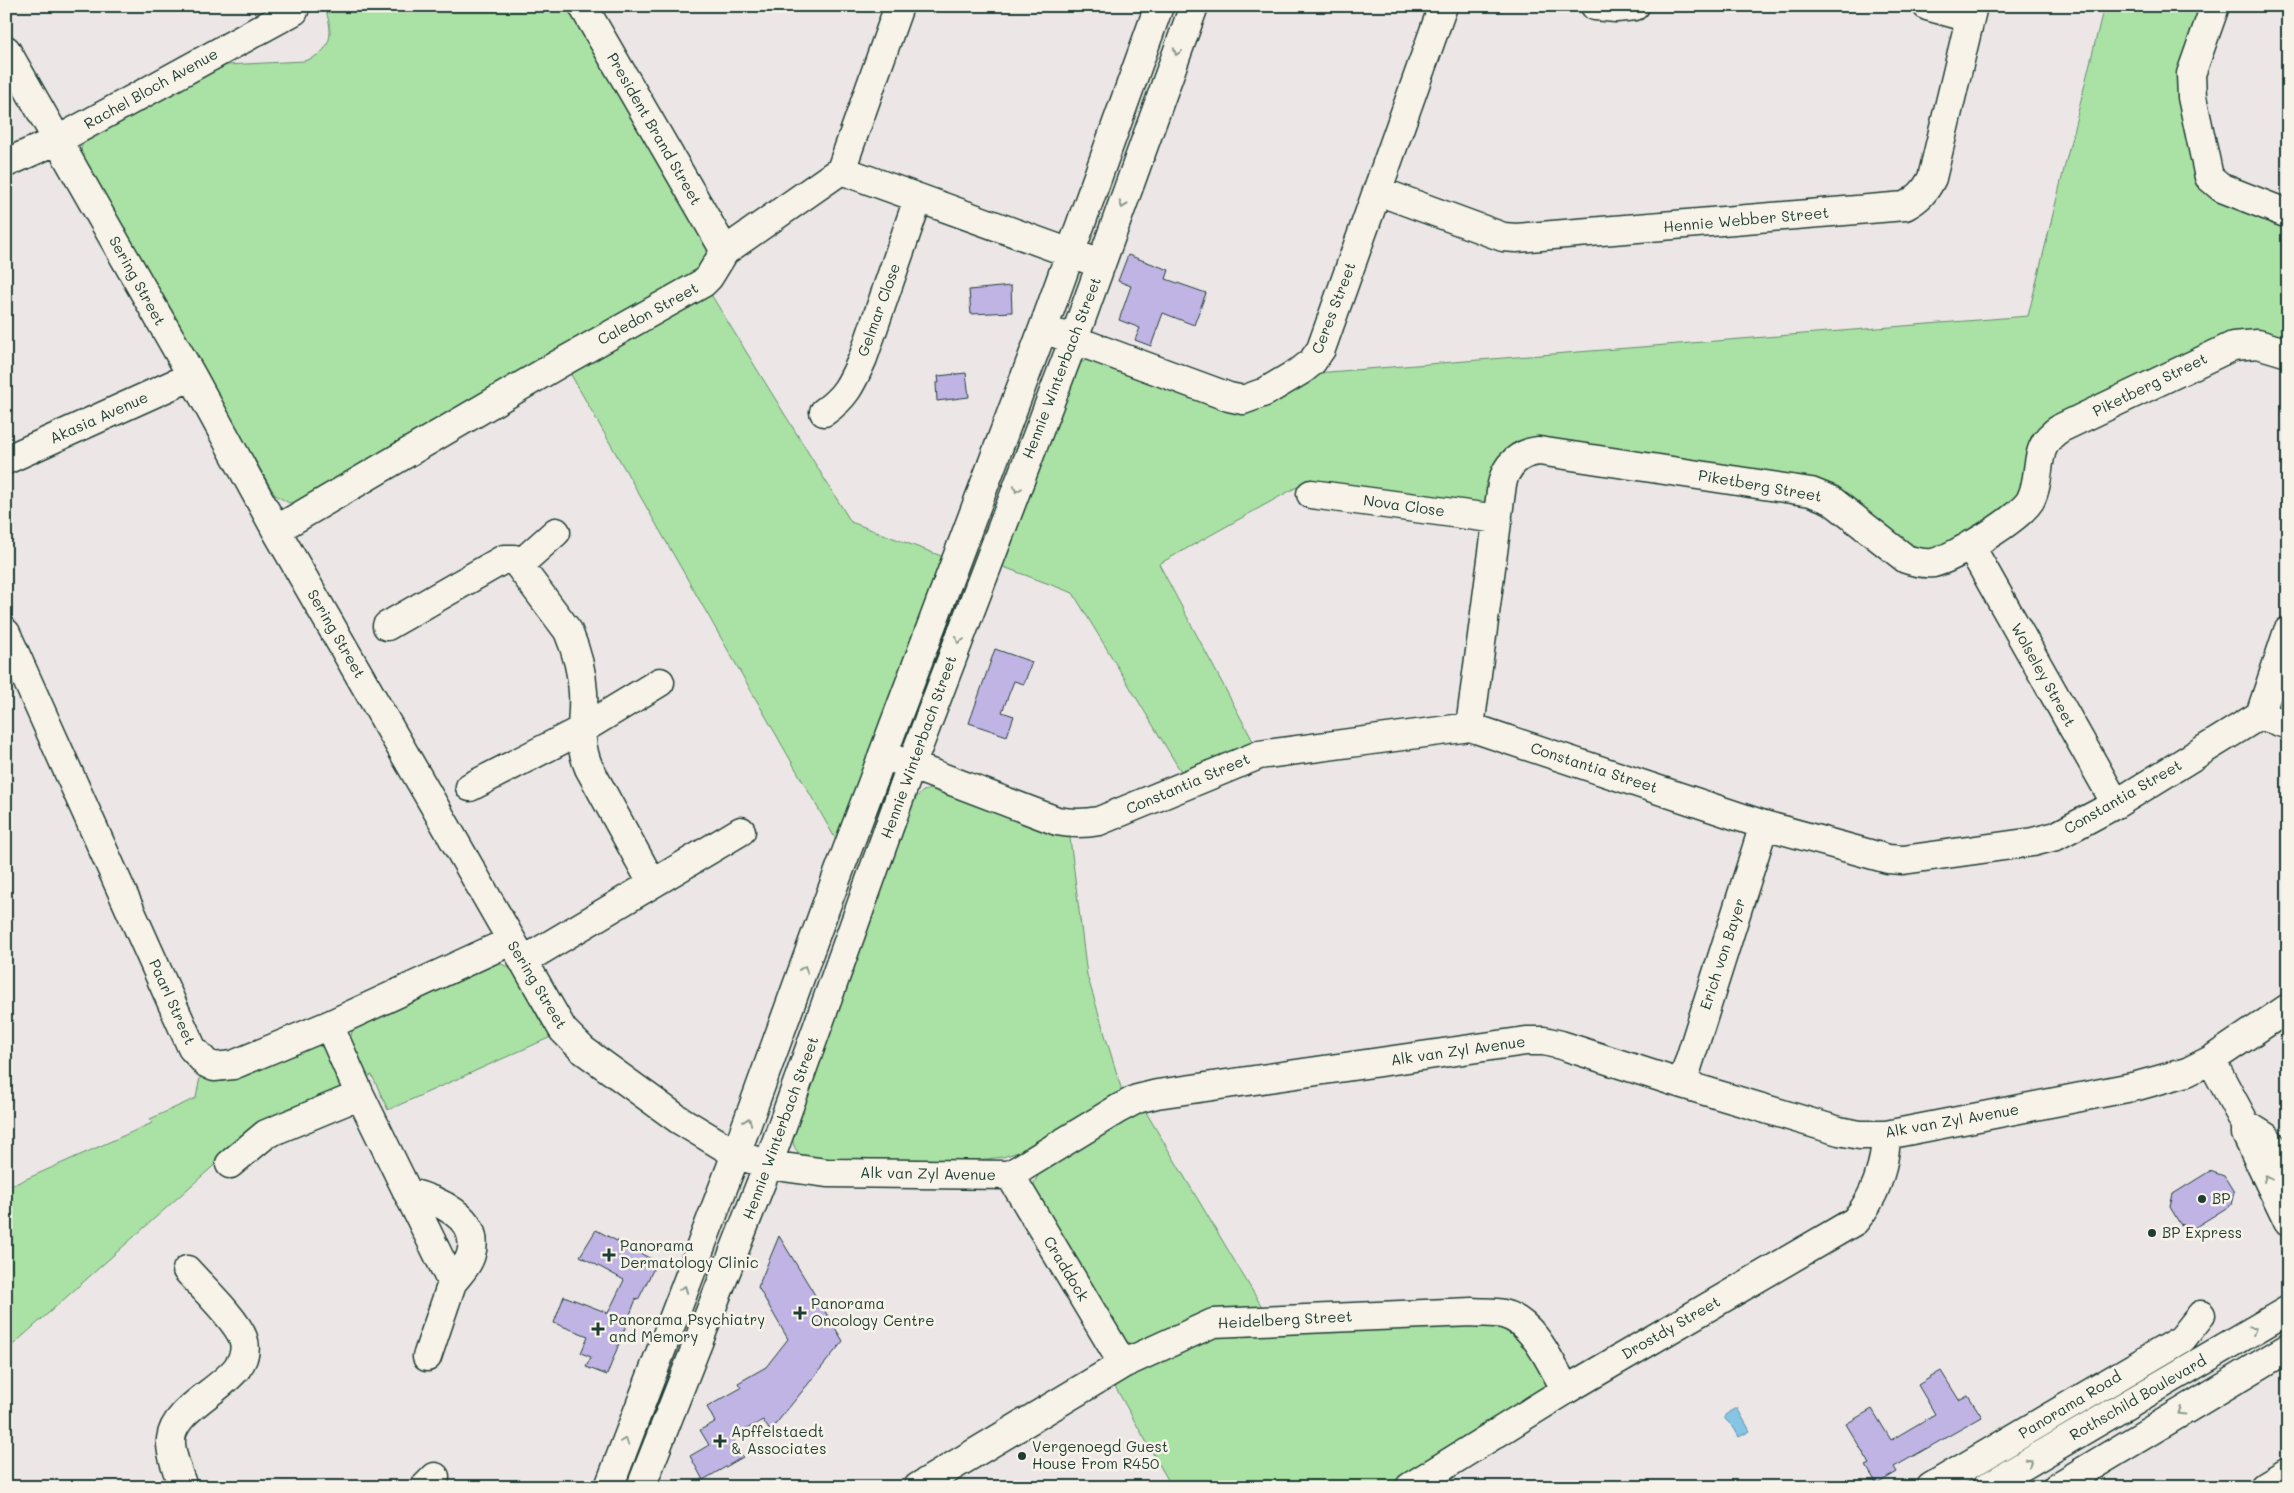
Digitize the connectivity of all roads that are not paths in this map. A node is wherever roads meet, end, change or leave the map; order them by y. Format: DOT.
graph roads {
  1 [pos="583,6"];
  2 [pos="899,6"];
  3 [pos="1159,6"];
  4 [pos="1194,6"];
  5 [pos="1443,6"];
  6 [pos="1595,6"];
  7 [pos="1636,6"];
  8 [pos="1927,6"];
  9 [pos="2215,6"];
  10 [pos="294,11"];
  11 [pos="1972,12"];
  12 [pos="6,50"];
  13 [pos="58,140"];
  14 [pos="6,163"];
  15 [pos="841,170"];
  16 [pos="1378,191"];
  17 [pos="918,199"];
  18 [pos="2288,214"];
  19 [pos="725,251"];
  20 [pos="1069,254"];
  21 [pos="1102,264"];
  22 [pos="1043,329"];
  23 [pos="1074,339"];
  24 [pos="2288,353"];
  25 [pos="192,376"];
  26 [pos="824,412"];
  27 [pos="6,460"];
  28 [pos="1311,494"];
  29 [pos="1498,519"];
  30 [pos="276,530"];
  31 [pos="556,532"];
  32 [pos="1970,545"];
  33 [pos="519,565"];
  34 [pos="387,626"];
  35 [pos="2288,631"];
  36 [pos="6,634"];
  37 [pos="660,682"];
  38 [pos="2260,715"];
  39 [pos="2288,725"];
  40 [pos="1470,727"];
  41 [pos="581,730"];
  42 [pos="884,756"];
  43 [pos="911,766"];
  44 [pos="470,787"];
  45 [pos="2116,804"];
  46 [pos="1764,825"];
  47 [pos="741,831"];
  48 [pos="652,883"];
  49 [pos="517,951"];
  50 [pos="2288,1008"];
  51 [pos="329,1025"];
  52 [pos="2211,1060"];
  53 [pos="1682,1084"];
  54 [pos="360,1095"];
  55 [pos="2246,1124"];
  56 [pos="1886,1135"];
  57 [pos="736,1154"];
  58 [pos="230,1164"];
  59 [pos="768,1165"];
  60 [pos="2288,1169"];
  61 [pos="1010,1175"];
  62 [pos="407,1192"];
  63 [pos="2288,1222"];
  64 [pos="187,1270"];
  65 [pos="452,1283"];
  66 [pos="2288,1310"];
  67 [pos="2201,1315"];
  68 [pos="2288,1348"];
  69 [pos="427,1357"];
  70 [pos="1122,1364"];
  71 [pos="1566,1390"];
  72 [pos="2288,1472"];
  73 [pos="1451,1476"];
  74 [pos="183,1487"];
  75 [pos="609,1487"];
  76 [pos="641,1487"];
  77 [pos="918,1487"];
  78 [pos="1410,1487"];
  79 [pos="1931,1487"];
  80 [pos="1987,1487"];
  81 [pos="2057,1487"];
  82 [pos="2263,1487"];
  1 -- 19 [label="street, President Brand Street"];
  2 -- 15 [label="street"];
  3 -- 20 [label="street, Hennie Winterbach Street"];
  4 -- 21 [label="street, Hennie Winterbach Street, one-way"];
  5 -- 16 [label="street, Ceres Street"];
  6 -- 7 [label="street"];
  8 -- 11 [label="street"];
  9 -- 18 [label="street"];
  10 -- 13 [label="street, Rachel Bloch Avenue"];
  11 -- 16 [label="street, Hennie Webber Street"];
  12 -- 13 [label="street, Sering Street"];
  13 -- 14 [label="street, Rachel Bloch Avenue"];
  13 -- 25 [label="street, Sering Street"];
  15 -- 17 [label="street"];
  15 -- 19 [label="street, Caledon Street"];
  16 -- 23 [label="street, Ceres Street"];
  17 -- 20 [label="street"];
  17 -- 26 [label="street, Gelmar Close"];
  19 -- 30 [label="street, Caledon Street"];
  20 -- 21 [label="street"];
  20 -- 22 [label="street, Hennie Winterbach Street"];
  21 -- 23 [label="street, Hennie Winterbach Street"];
  22 -- 23 [label="street, Ceres Street"];
  22 -- 42 [label="street, Hennie Winterbach Street"];
  23 -- 43 [label="street, Hennie Winterbach Street, one-way"];
  24 -- 32 [label="street, Piketberg Street"];
  25 -- 27 [label="street, Akasia Avenue"];
  25 -- 30 [label="street, Sering Street"];
  28 -- 29 [label="street, Nova Close"];
  29 -- 32 [label="street, Piketberg Street"];
  29 -- 40 [label="street, Piketberg Street"];
  30 -- 49 [label="street, Sering Street"];
  31 -- 33 [label="street"];
  32 -- 45 [label="street, Wolseley Street"];
  33 -- 34 [label="street"];
  33 -- 41 [label="street"];
  35 -- 38 [label="street"];
  36 -- 51 [label="street, Paarl Street"];
  37 -- 41 [label="street"];
  38 -- 39 [label="street"];
  38 -- 45 [label="street, Constantia Street"];
  40 -- 43 [label="street, Constantia Street"];
  40 -- 46 [label="street, Constantia Street"];
  41 -- 44 [label="street"];
  41 -- 48 [label="street"];
  42 -- 43 [label="street, Constantia Street"];
  57 -- 42 [label="street, Hennie Winterbach Street, one-way"];
  43 -- 59 [label="street, Hennie Winterbach Street"];
  45 -- 46 [label="street, Constantia Street"];
  46 -- 53 [label="street, Erich von Bayer"];
  47 -- 48 [label="street, Paarl Street"];
  48 -- 49 [label="street, Paarl Street"];
  49 -- 51 [label="street, Paarl Street"];
  49 -- 57 [label="street, Sering Street"];
  50 -- 52 [label="street, Alk van Zyl Avenue"];
  51 -- 54 [label="street"];
  52 -- 55 [label="street"];
  52 -- 56 [label="street, Alk van Zyl Avenue"];
  53 -- 56 [label="street, Alk van Zyl Avenue"];
  53 -- 61 [label="street, Alk van Zyl Avenue"];
  54 -- 58 [label="street"];
  54 -- 62 [label="street"];
  55 -- 60 [label="street"];
  63 -- 55 [label="street, one-way"];
  56 -- 71 [label="street, Drostdy Street"];
  57 -- 59 [label="street, Alk van Zyl Avenue"];
  75 -- 57 [label="street, Hennie Winterbach Street, one-way"];
  59 -- 61 [label="street, Alk van Zyl Avenue"];
  59 -- 76 [label="street, Hennie Winterbach Street"];
  61 -- 70 [label="street, Craddock"];
  62 -- 65 [label="street"];
  62 -- 65 [label="street"];
  64 -- 74 [label="street"];
  65 -- 69 [label="street"];
  80 -- 66 [label="street, Rothschild Boulevard, one-way"];
  67 -- 79 [label="street, Panorama Road"];
  68 -- 81 [label="street, one-way"];
  70 -- 71 [label="street, Heidelberg Street"];
  70 -- 77 [label="street, Heidelberg Street"];
  71 -- 73 [label="street, Drostdy Street"];
  72 -- 82 [label="street"];
  73 -- 78 [label="street, Drostdy Street"];
}
